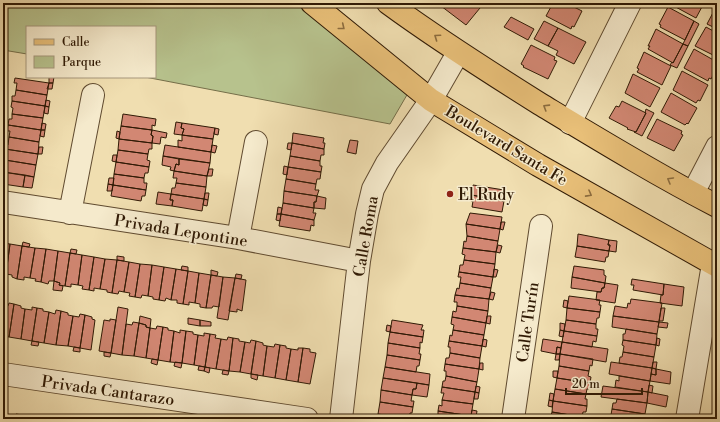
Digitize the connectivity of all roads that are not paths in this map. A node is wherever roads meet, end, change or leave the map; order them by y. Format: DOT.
graph roads {
  1 [pos="312,3"];
  2 [pos="389,3"];
  3 [pos="630,3"];
  4 [pos="458,53"];
  5 [pos="93,95"];
  6 [pos="431,100"];
  7 [pos="570,123"];
  8 [pos="256,142"];
  9 [pos="717,148"];
  10 [pos="693,193"];
  11 [pos="3,202"];
  12 [pos="717,206"];
  13 [pos="70,213"];
  14 [pos="541,226"];
  15 [pos="238,238"];
  16 [pos="359,261"];
  17 [pos="715,265"];
  18 [pos="3,374"];
  19 [pos="259,416"];
  20 [pos="308,419"];
  21 [pos="341,419"];
  22 [pos="513,419"];
  23 [pos="687,419"];
  1 -- 6 [label="main road, Boulevard Santa Fe, one-way"];
  4 -- 2 [label="main road, one-way"];
  3 -- 7 [label="street"];
  4 -- 6 [label="street, Calle Roma"];
  7 -- 4 [label="main road, one-way"];
  5 -- 13 [label="street"];
  6 -- 16 [label="street, Calle Roma"];
  6 -- 17 [label="main road, Boulevard Santa Fe, one-way"];
  10 -- 7 [label="main road, one-way"];
  8 -- 15 [label="street"];
  9 -- 10 [label="street"];
  10 -- 12 [label="main road"];
  11 -- 13 [label="street, Privada Lepontine"];
  13 -- 15 [label="street, Privada Lepontine"];
  14 -- 22 [label="street, Calle Turín"];
  15 -- 16 [label="street, Privada Lepontine"];
  16 -- 21 [label="street, Calle Roma"];
  17 -- 23 [label="street"];
  18 -- 19 [label="street, Privada Cantarazo"];
  19 -- 20 [label="street, Privada Cantarazo"];
}
